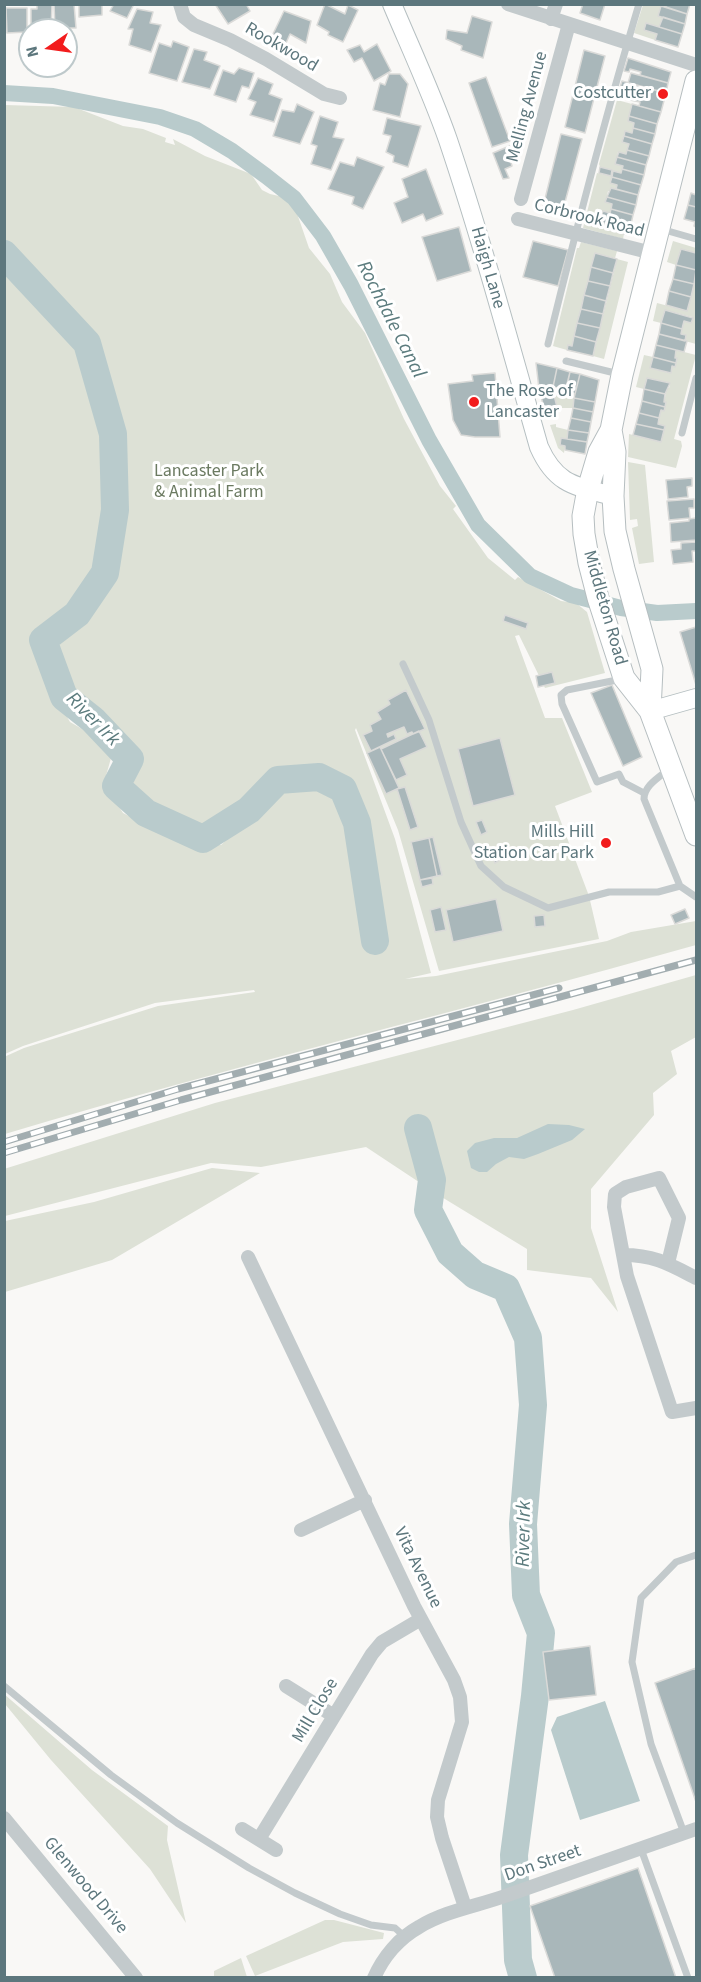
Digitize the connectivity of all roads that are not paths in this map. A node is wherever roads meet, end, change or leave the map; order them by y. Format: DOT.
graph roads {
  1 [pos="180,4"];
  2 [pos="392,4"];
  3 [pos="508,4"];
  4 [pos="556,4"];
  5 [pos="639,4"];
  6 [pos="551,19"];
  7 [pos="569,24"];
  8 [pos="627,43"];
  9 [pos="696,65"];
  10 [pos="696,81"];
  11 [pos="340,98"];
  12 [pos="521,199"];
  13 [pos="518,219"];
  14 [pos="658,228"];
  15 [pos="575,233"];
  16 [pos="696,239"];
  17 [pos="652,253"];
  18 [pos="548,344"];
  19 [pos="567,361"];
  20 [pos="622,375"];
  21 [pos="696,378"];
  22 [pos="611,430"];
  23 [pos="682,433"];
  24 [pos="588,489"];
  25 [pos="613,496"];
  26 [pos="403,664"];
  27 [pos="624,678"];
  28 [pos="696,698"];
  29 [pos="650,711"];
  30 [pos="670,767"];
  31 [pos="644,793"];
  32 [pos="696,835"];
  33 [pos="680,886"];
  34 [pos="696,897"];
  35 [pos="623,1255"];
  36 [pos="248,1257"];
  37 [pos="668,1263"];
  38 [pos="696,1278"];
  39 [pos="696,1408"];
  40 [pos="365,1500"];
  41 [pos="301,1530"];
  42 [pos="696,1555"];
  43 [pos="422,1619"];
  44 [pos="4,1686"];
  45 [pos="286,1686"];
  46 [pos="334,1716"];
  47 [pos="4,1818"];
  48 [pos="242,1829"];
  49 [pos="690,1831"];
  50 [pos="259,1839"];
  51 [pos="641,1849"];
  52 [pos="276,1850"];
  53 [pos="465,1907"];
  54 [pos="404,1936"];
  55 [pos="136,1977"];
  56 [pos="374,1977"];
  57 [pos="688,1977"];
  1 -- 11 [label="street, Rookwood"];
  2 -- 24 [label="main road, Haigh Lane"];
  3 -- 6 [label="street"];
  4 -- 6 [label="street"];
  5 -- 8 [label="lane"];
  6 -- 7 [label="street"];
  7 -- 8 [label="street"];
  7 -- 12 [label="street, Melling Avenue"];
  8 -- 9 [label="street"];
  8 -- 15 [label="lane"];
  10 -- 14 [label="main road, Middleton Road"];
  13 -- 15 [label="street, Corbrook Road"];
  14 -- 16 [label="lane"];
  14 -- 17 [label="main road, Middleton Road"];
  15 -- 17 [label="street, Corbrook Road"];
  15 -- 18 [label="lane"];
  17 -- 20 [label="main road, Middleton Road"];
  19 -- 20 [label="lane"];
  20 -- 22 [label="main road, Middleton Road"];
  21 -- 23 [label="lane"];
  22 -- 24 [label="main road, Middleton Road"];
  22 -- 25 [label="main road, Middleton Road"];
  24 -- 25 [label="main road, Haigh Lane"];
  24 -- 27 [label="main road, Middleton Road"];
  25 -- 29 [label="main road, Middleton Road"];
  26 -- 33 [label="lane"];
  27 -- 29 [label="main road, Middleton Road"];
  27 -- 31 [label="lane"];
  28 -- 29 [label="main road"];
  29 -- 30 [label="main road"];
  30 -- 31 [label="lane"];
  30 -- 32 [label="main road"];
  31 -- 33 [label="lane"];
  33 -- 34 [label="lane"];
  35 -- 37 [label="street"];
  35 -- 37 [label="street"];
  35 -- 39 [label="street"];
  36 -- 40 [label="street, Vita Avenue"];
  37 -- 38 [label="street"];
  40 -- 41 [label="street"];
  40 -- 43 [label="street, Vita Avenue"];
  42 -- 49 [label="lane"];
  43 -- 46 [label="street, Mill Close"];
  43 -- 53 [label="street, Vita Avenue"];
  44 -- 54 [label="lane"];
  45 -- 46 [label="street"];
  46 -- 50 [label="street, Mill Close"];
  47 -- 55 [label="street, Glenwood Drive"];
  48 -- 50 [label="street"];
  49 -- 51 [label="street, Don Street"];
  50 -- 52 [label="street"];
  51 -- 53 [label="street, Don Street"];
  51 -- 57 [label="lane"];
  53 -- 54 [label="street, Don Street"];
  54 -- 56 [label="street, Don Street"];
}
